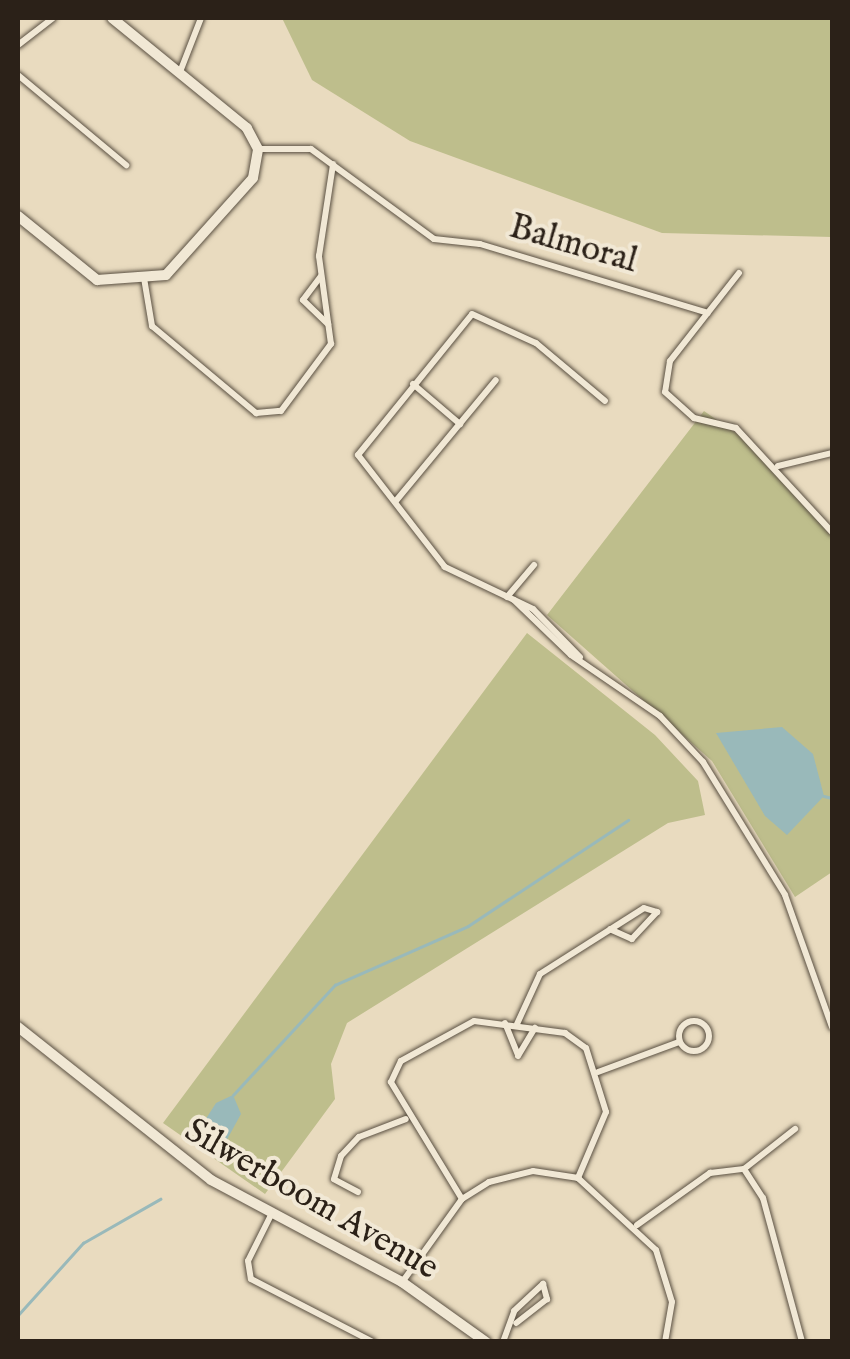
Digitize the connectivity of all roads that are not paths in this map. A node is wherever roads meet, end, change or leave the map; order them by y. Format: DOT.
graph roads {
  1 [pos="53,18"];
  2 [pos="112,18"];
  3 [pos="201,18"];
  4 [pos="18,45"];
  5 [pos="180,73"];
  6 [pos="18,75"];
  7 [pos="258,149"];
  8 [pos="332,164"];
  9 [pos="126,166"];
  10 [pos="18,216"];
  11 [pos="739,273"];
  12 [pos="321,276"];
  13 [pos="144,278"];
  14 [pos="708,313"];
  15 [pos="329,325"];
  16 [pos="496,380"];
  17 [pos="413,384"];
  18 [pos="605,401"];
  19 [pos="460,424"];
  20 [pos="832,453"];
  21 [pos="778,466"];
  22 [pos="396,502"];
  23 [pos="832,532"];
  24 [pos="534,565"];
  25 [pos="510,598"];
  26 [pos="610,929"];
  27 [pos="505,1023"];
  28 [pos="517,1024"];
  29 [pos="18,1027"];
  30 [pos="832,1027"];
  31 [pos="535,1028"];
  32 [pos="679,1042"];
  33 [pos="598,1072"];
  34 [pos="406,1119"];
  35 [pos="795,1129"];
  36 [pos="744,1170"];
  37 [pos="578,1178"];
  38 [pos="358,1192"];
  39 [pos="462,1199"];
  40 [pos="271,1215"];
  41 [pos="637,1225"];
  42 [pos="402,1282"];
  43 [pos="516,1323"];
  44 [pos="373,1342"];
  45 [pos="486,1342"];
  46 [pos="503,1342"];
  47 [pos="665,1342"];
  48 [pos="802,1342"];
  1 -- 4 [label="street"];
  2 -- 5 [label="street"];
  3 -- 5 [label="street"];
  5 -- 7 [label="street"];
  6 -- 9 [label="street"];
  7 -- 8 [label="street"];
  7 -- 13 [label="street"];
  8 -- 12 [label="street"];
  8 -- 14 [label="street, Balmoral"];
  10 -- 13 [label="street"];
  11 -- 14 [label="street"];
  12 -- 15 [label="street"];
  12 -- 15 [label="street"];
  13 -- 15 [label="street"];
  14 -- 21 [label="street"];
  16 -- 19 [label="street"];
  17 -- 18 [label="street"];
  17 -- 19 [label="street"];
  17 -- 22 [label="street"];
  19 -- 22 [label="street"];
  20 -- 21 [label="street"];
  21 -- 23 [label="street"];
  22 -- 25 [label="street"];
  24 -- 25 [label="street"];
  25 -- 30 [label="street"];
  26 -- 26 [label="street"];
  26 -- 28 [label="street"];
  27 -- 28 [label="street"];
  27 -- 31 [label="street"];
  27 -- 34 [label="street"];
  28 -- 31 [label="street"];
  29 -- 40 [label="street, Silwerboom Avenue"];
  31 -- 33 [label="street"];
  32 -- 32 [label="street"];
  32 -- 33 [label="street"];
  33 -- 37 [label="street"];
  34 -- 38 [label="street"];
  34 -- 39 [label="street"];
  35 -- 36 [label="street"];
  36 -- 41 [label="street"];
  36 -- 48 [label="street"];
  37 -- 39 [label="street"];
  37 -- 41 [label="street"];
  39 -- 42 [label="street"];
  40 -- 42 [label="street, Silwerboom Avenue"];
  40 -- 44 [label="street"];
  41 -- 47 [label="street"];
  42 -- 45 [label="street, Silwerboom Avenue"];
  43 -- 43 [label="street"];
  43 -- 46 [label="street"];
}
